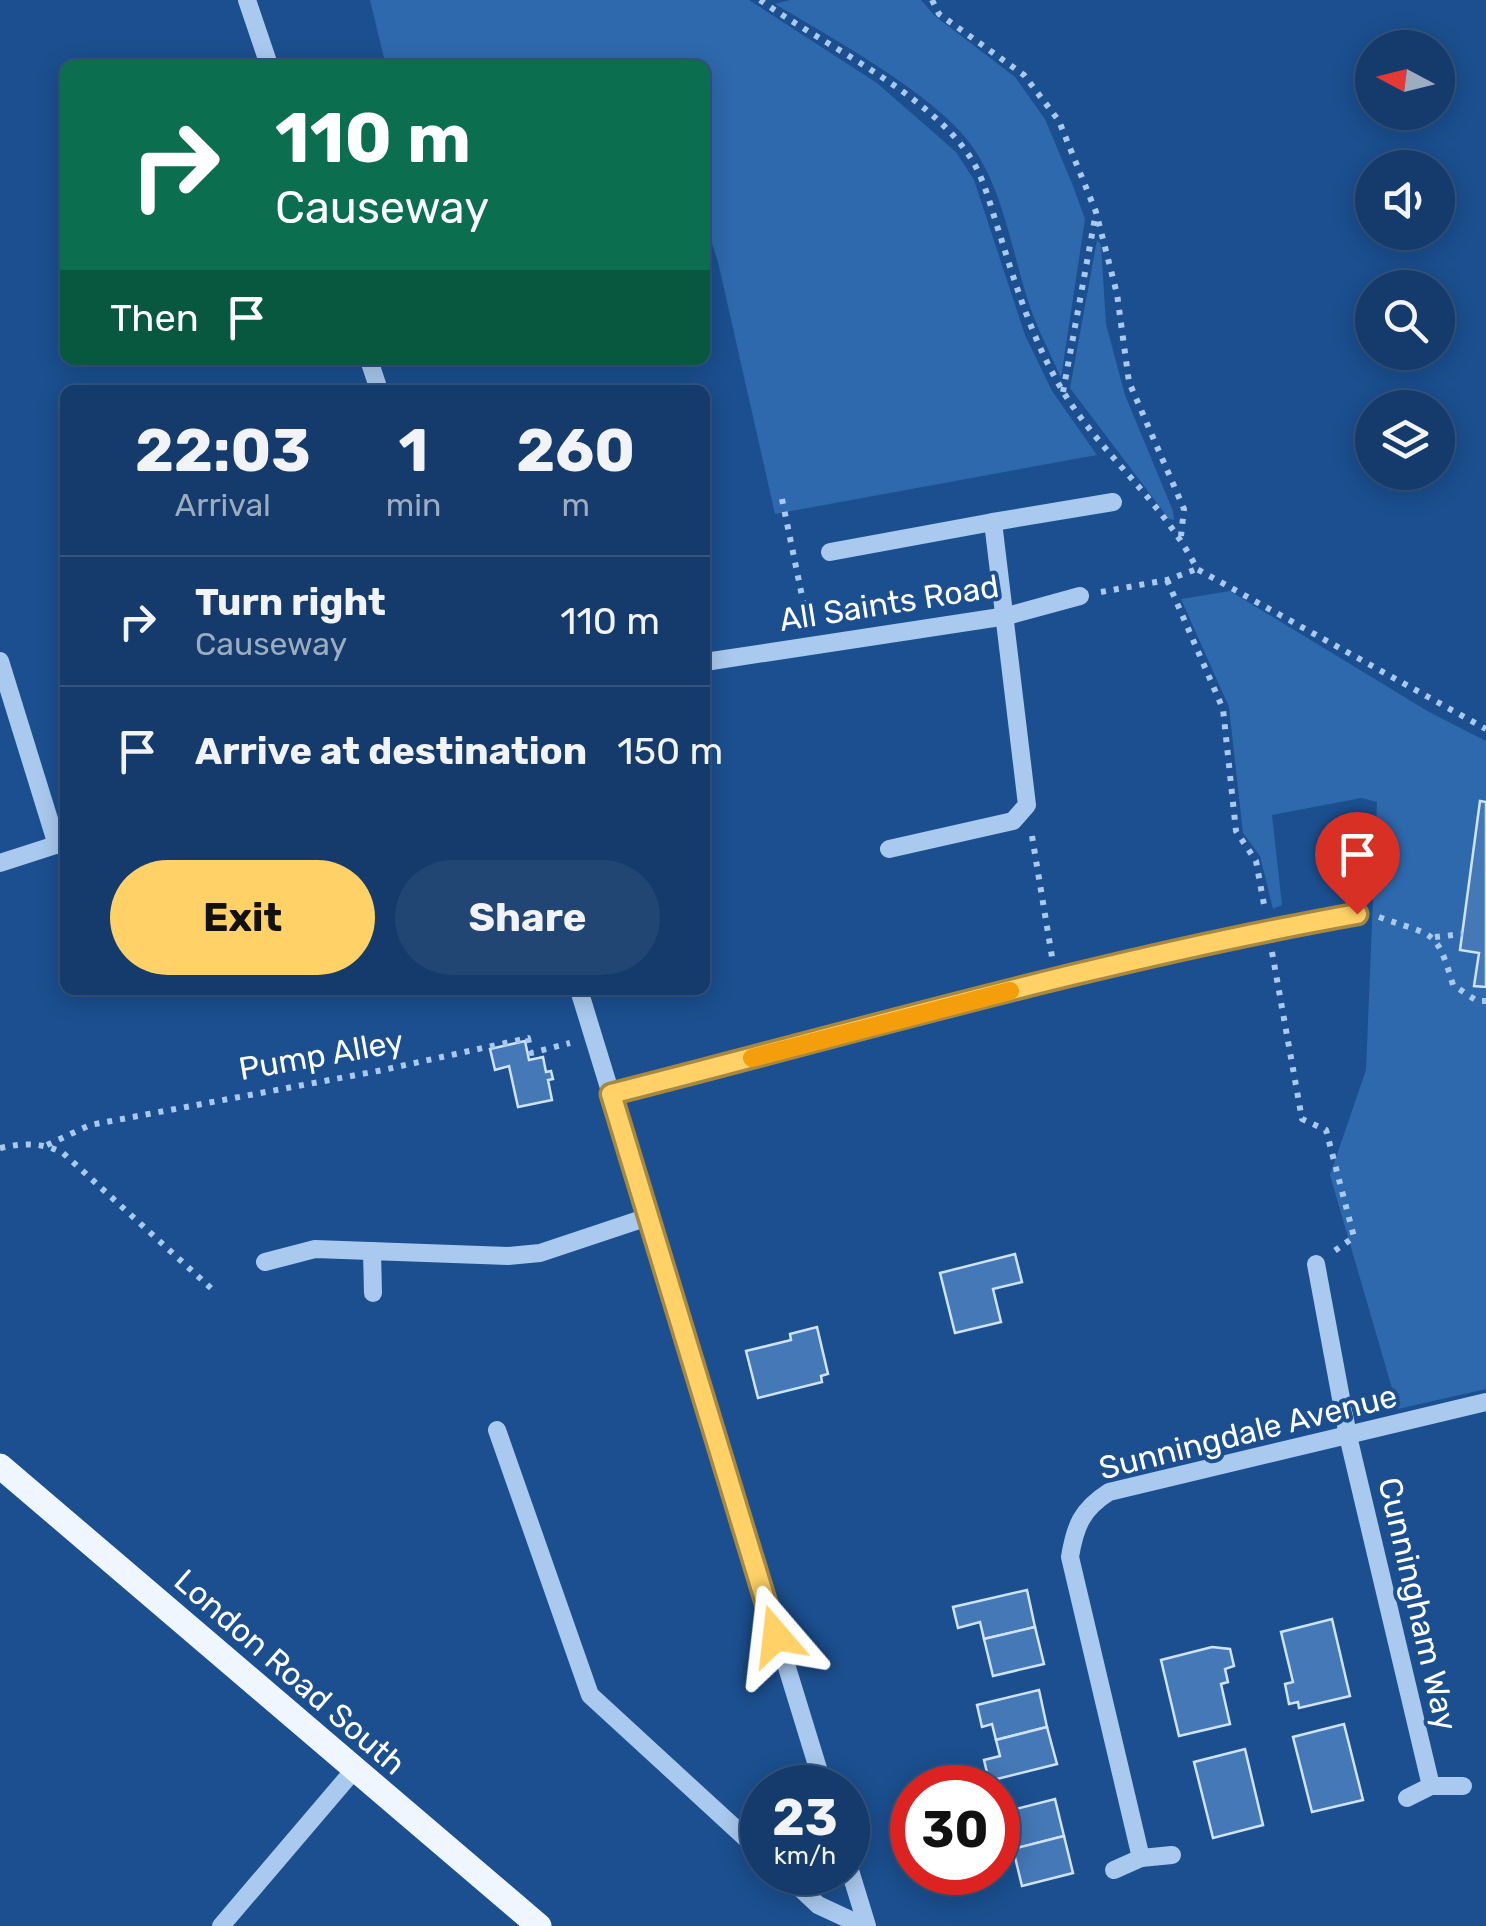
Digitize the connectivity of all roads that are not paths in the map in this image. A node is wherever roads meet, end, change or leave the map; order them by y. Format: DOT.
graph roads {
  1 [pos="247,0"];
  2 [pos="267,60"];
  3 [pos="1113,502"];
  4 [pos="993,522"];
  5 [pos="830,552"];
  6 [pos="1080,596"];
  7 [pos="1007,616"];
  8 [pos="0,660"];
  9 [pos="710,661"];
  10 [pos="60,840"];
  11 [pos="60,843"];
  12 [pos="890,849"];
  13 [pos="0,863"];
  14 [pos="1357,914"];
  15 [pos="580,995"];
  16 [pos="611,1094"];
  17 [pos="646,1218"];
  18 [pos="372,1252"];
  19 [pos="265,1262"];
  20 [pos="1316,1264"];
  21 [pos="373,1293"];
  22 [pos="1486,1402"];
  23 [pos="497,1430"];
  24 [pos="1348,1436"];
  25 [pos="0,1466"];
  26 [pos="817,1765"];
  27 [pos="354,1770"];
  28 [pos="1431,1786"];
  29 [pos="1463,1786"];
  30 [pos="1406,1798"];
  31 [pos="740,1833"];
  32 [pos="1172,1856"];
  33 [pos="1141,1858"];
  34 [pos="1114,1870"];
  35 [pos="808,1895"];
  36 [pos="856,1895"];
  37 [pos="221,1926"];
  38 [pos="540,1926"];
  39 [pos="865,1926"];
  1 -- 2 [label="street"];
  3 -- 4 [label="street"];
  4 -- 5 [label="street"];
  4 -- 7 [label="street"];
  6 -- 7 [label="street, All Saints Road"];
  7 -- 9 [label="street, All Saints Road"];
  7 -- 12 [label="street"];
  8 -- 10 [label="street"];
  11 -- 13 [label="street"];
  14 -- 16 [label="street"];
  15 -- 16 [label="street"];
  16 -- 17 [label="street"];
  17 -- 18 [label="street"];
  17 -- 26 [label="street"];
  18 -- 19 [label="street"];
  18 -- 21 [label="street"];
  20 -- 24 [label="street, Cunningham Way"];
  22 -- 24 [label="street, Sunningdale Avenue"];
  23 -- 31 [label="street"];
  24 -- 28 [label="street, Cunningham Way"];
  24 -- 33 [label="street, Sunningdale Avenue"];
  25 -- 27 [label="main road, London Road South"];
  27 -- 37 [label="street"];
  27 -- 38 [label="main road, London Road South"];
  28 -- 29 [label="street"];
  28 -- 30 [label="street"];
  32 -- 33 [label="street"];
  33 -- 34 [label="street"];
  35 -- 39 [label="street"];
  36 -- 39 [label="street"];
}
